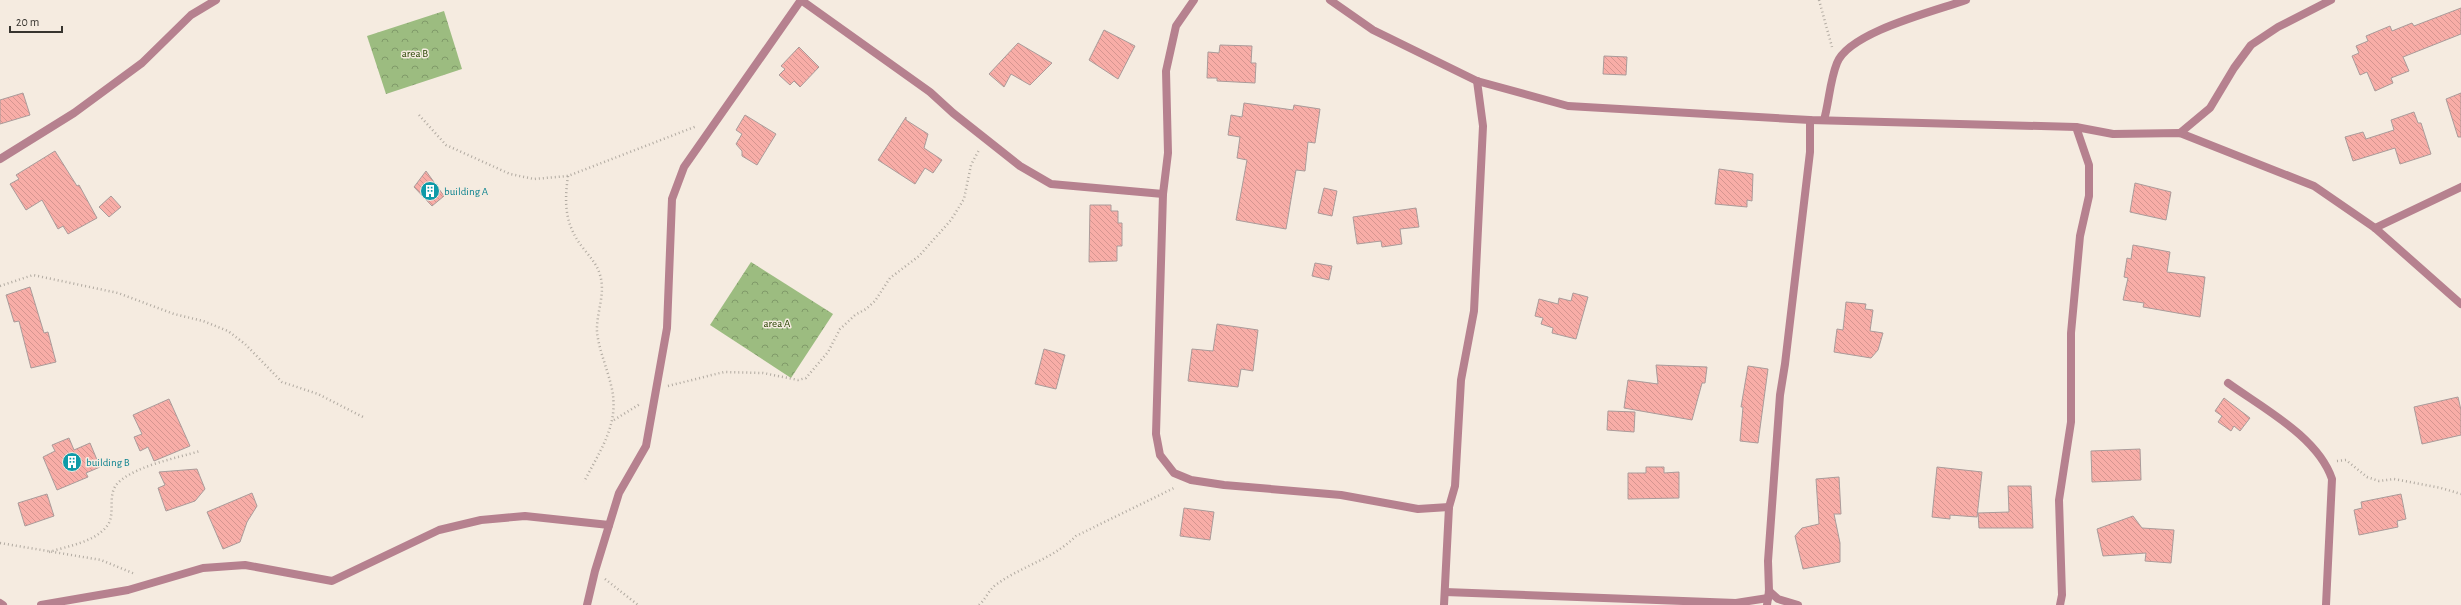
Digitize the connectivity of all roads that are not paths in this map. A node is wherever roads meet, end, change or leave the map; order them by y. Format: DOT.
graph roads {
  1 [pos="216,0"];
  2 [pos="1194,0"];
  3 [pos="1330,0"];
  4 [pos="1966,0"];
  5 [pos="2331,0"];
  6 [pos="1477,81"];
  7 [pos="1810,120"];
  8 [pos="1824,120"];
  9 [pos="2076,127"];
  10 [pos="2180,133"];
  11 [pos="0,159"];
  12 [pos="2461,187"];
  13 [pos="1163,194"];
  14 [pos="2375,228"];
  15 [pos="2461,304"];
  16 [pos="2228,383"];
  17 [pos="1449,507"];
  18 [pos="609,525"];
  19 [pos="1445,592"];
  20 [pos="1768,598"];
  21 [pos="0,603"];
  22 [pos="3,605"];
  23 [pos="41,605"];
  24 [pos="587,605"];
  25 [pos="1444,605"];
  26 [pos="1798,605"];
  27 [pos="2060,605"];
  28 [pos="2326,605"];
  1 -- 11 [label="street"];
  2 -- 13 [label="street"];
  3 -- 6 [label="street"];
  4 -- 8 [label="street"];
  5 -- 10 [label="street"];
  6 -- 7 [label="street"];
  6 -- 17 [label="street"];
  7 -- 8 [label="street"];
  7 -- 20 [label="street"];
  8 -- 9 [label="street"];
  9 -- 10 [label="street"];
  9 -- 27 [label="street"];
  10 -- 14 [label="street"];
  12 -- 14 [label="street"];
  13 -- 17 [label="street"];
  13 -- 18 [label="street"];
  14 -- 15 [label="street"];
  16 -- 28 [label="street"];
  17 -- 19 [label="street"];
  18 -- 23 [label="street"];
  18 -- 24 [label="street"];
  19 -- 20 [label="street"];
  19 -- 25 [label="street"];
  20 -- 26 [label="street"];
  21 -- 22 [label="street"];
}
